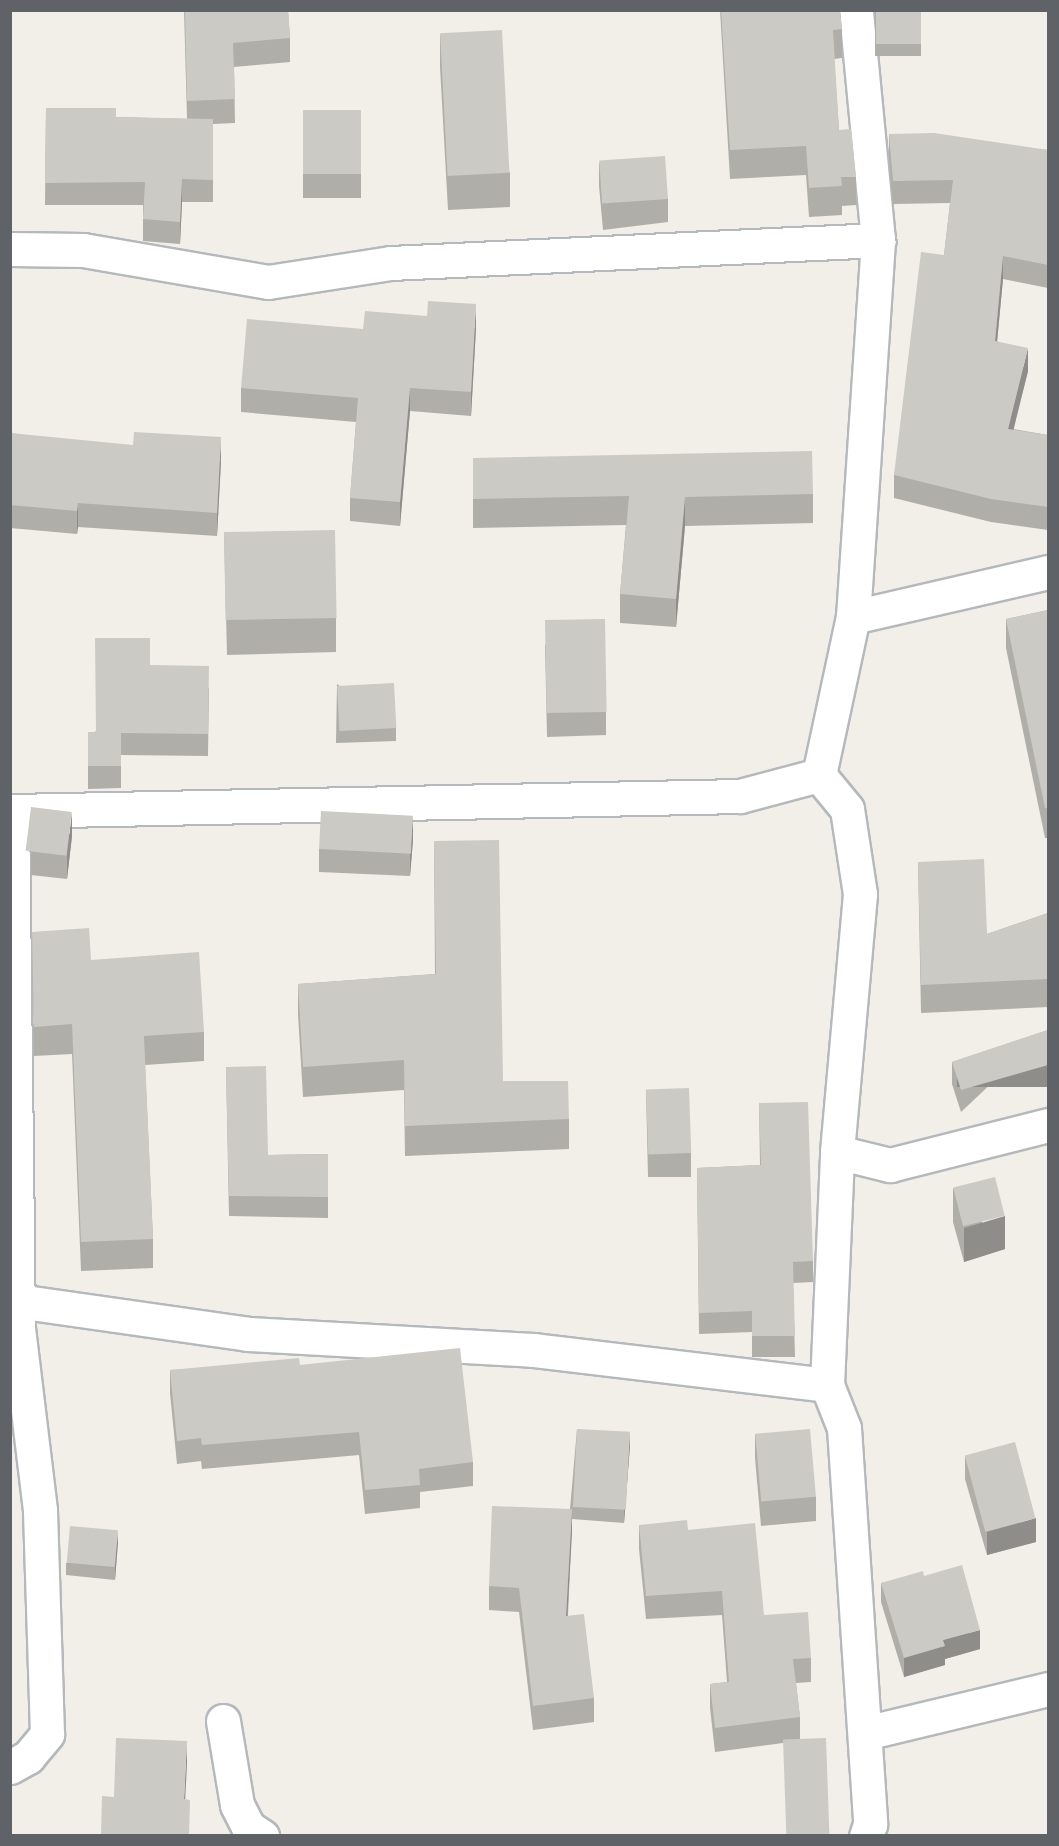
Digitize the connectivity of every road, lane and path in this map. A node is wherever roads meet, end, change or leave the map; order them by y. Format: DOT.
graph roads {
  1 [pos="856,10"];
  2 [pos="878,240"];
  3 [pos="10,249"];
  4 [pos="1048,572"];
  5 [pos="853,617"];
  6 [pos="819,775"];
  7 [pos="11,811"];
  8 [pos="1048,1125"];
  9 [pos="837,1152"];
  10 [pos="18,1301"];
  11 [pos="827,1385"];
  12 [pos="1048,1689"];
  13 [pos="223,1721"];
  14 [pos="865,1733"];
  15 [pos="10,1767"];
  16 [pos="262,1836"];
  17 [pos="866,1836"];
  1 -- 2 [label="street"];
  2 -- 3 [label="street"];
  2 -- 5 [label="street"];
  4 -- 5 [label="street"];
  5 -- 6 [label="street"];
  6 -- 7 [label="street"];
  6 -- 9 [label="street"];
  7 -- 10 [label="street"];
  8 -- 9 [label="street"];
  9 -- 11 [label="street"];
  10 -- 11 [label="street"];
  10 -- 15 [label="street"];
  11 -- 14 [label="street"];
  12 -- 14 [label="street"];
  13 -- 16 [label="street"];
  14 -- 17 [label="street"];
}
